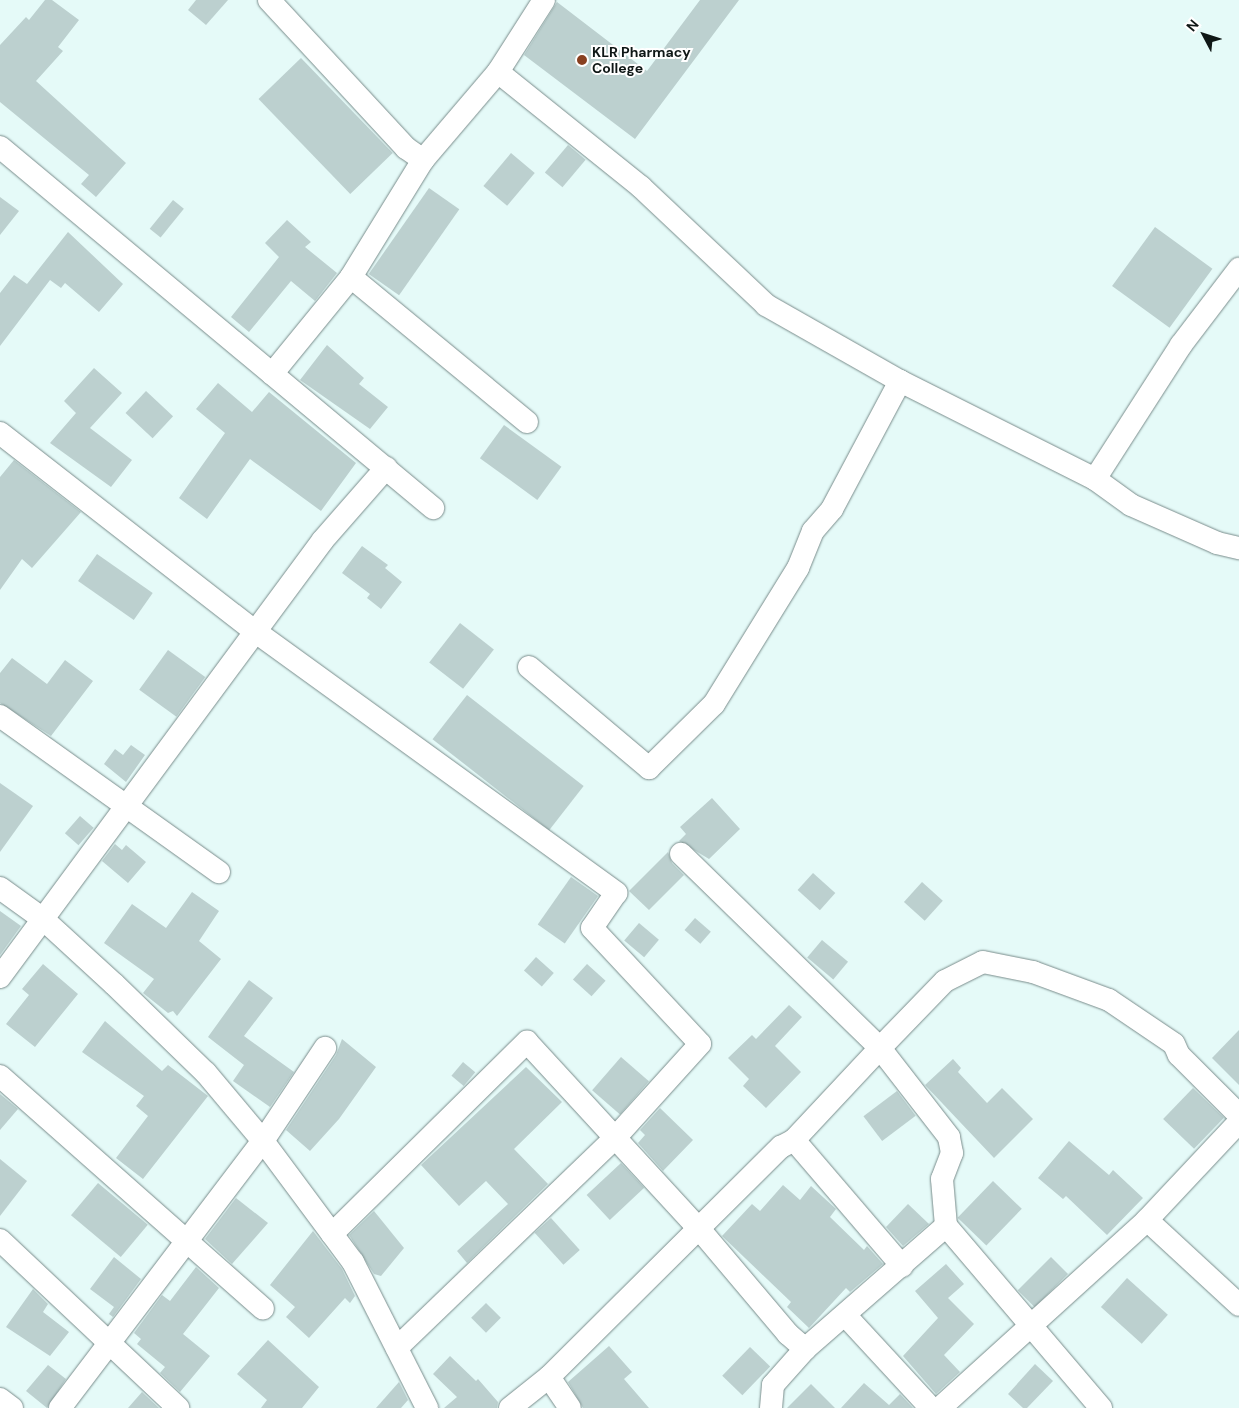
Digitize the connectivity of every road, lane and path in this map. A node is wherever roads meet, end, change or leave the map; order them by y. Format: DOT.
graph roads {
  1 [pos="269,0"];
  2 [pos="544,0"];
  3 [pos="498,72"];
  4 [pos="0,147"];
  5 [pos="423,160"];
  6 [pos="1239,269"];
  7 [pos="351,277"];
  8 [pos="272,374"];
  9 [pos="900,381"];
  10 [pos="527,422"];
  11 [pos="0,433"];
  12 [pos="386,468"];
  13 [pos="1095,479"];
  14 [pos="433,508"];
  15 [pos="1239,548"];
  16 [pos="256,632"];
  17 [pos="529,667"];
  18 [pos="0,716"];
  19 [pos="129,807"];
  20 [pos="682,854"];
  21 [pos="218,872"];
  22 [pos="0,888"];
  23 [pos="43,919"];
  24 [pos="0,977"];
  25 [pos="325,1048"];
  26 [pos="880,1048"];
  27 [pos="0,1076"];
  28 [pos="1239,1115"];
  29 [pos="1239,1122"];
  30 [pos="616,1137"];
  31 [pos="794,1140"];
  32 [pos="263,1141"];
  33 [pos="1147,1220"];
  34 [pos="946,1226"];
  35 [pos="701,1231"];
  36 [pos="332,1234"];
  37 [pos="0,1240"];
  38 [pos="188,1240"];
  39 [pos="902,1266"];
  40 [pos="1239,1305"];
  41 [pos="263,1309"];
  42 [pos="846,1316"];
  43 [pos="1030,1326"];
  44 [pos="111,1342"];
  45 [pos="397,1348"];
  46 [pos="805,1349"];
  47 [pos="549,1377"];
  48 [pos="0,1399"];
  49 [pos="12,1408"];
  50 [pos="60,1408"];
  51 [pos="178,1408"];
  52 [pos="427,1408"];
  53 [pos="510,1408"];
  54 [pos="570,1408"];
  55 [pos="771,1408"];
  56 [pos="932,1408"];
  57 [pos="940,1408"];
  58 [pos="1101,1408"];
  1 -- 5 [label="street"];
  2 -- 3 [label="street"];
  3 -- 5 [label="street"];
  3 -- 9 [label="street"];
  4 -- 8 [label="street"];
  5 -- 7 [label="street"];
  6 -- 13 [label="street"];
  7 -- 8 [label="street"];
  7 -- 10 [label="street"];
  8 -- 12 [label="street"];
  9 -- 13 [label="street"];
  9 -- 17 [label="street"];
  11 -- 16 [label="street"];
  12 -- 14 [label="street"];
  12 -- 16 [label="street"];
  13 -- 15 [label="street"];
  16 -- 19 [label="street"];
  16 -- 30 [label="street"];
  18 -- 19 [label="street"];
  19 -- 21 [label="street"];
  19 -- 23 [label="street"];
  20 -- 26 [label="street"];
  22 -- 23 [label="street"];
  23 -- 24 [label="street"];
  23 -- 32 [label="street"];
  25 -- 32 [label="street"];
  26 -- 28 [label="street"];
  26 -- 31 [label="street"];
  26 -- 34 [label="street"];
  27 -- 38 [label="street"];
  29 -- 33 [label="street"];
  30 -- 35 [label="street"];
  30 -- 36 [label="street"];
  30 -- 45 [label="street"];
  31 -- 35 [label="street"];
  31 -- 39 [label="street"];
  32 -- 36 [label="street"];
  32 -- 38 [label="street"];
  33 -- 40 [label="street"];
  33 -- 43 [label="street"];
  34 -- 39 [label="street"];
  34 -- 43 [label="street"];
  35 -- 46 [label="street"];
  35 -- 47 [label="street"];
  36 -- 45 [label="street"];
  37 -- 44 [label="street"];
  38 -- 41 [label="street"];
  38 -- 44 [label="street"];
  39 -- 42 [label="street"];
  42 -- 46 [label="street"];
  42 -- 56 [label="street"];
  43 -- 57 [label="street"];
  43 -- 58 [label="street"];
  44 -- 50 [label="street"];
  44 -- 51 [label="street"];
  45 -- 52 [label="street"];
  46 -- 55 [label="street"];
  47 -- 53 [label="street"];
  47 -- 54 [label="street"];
  48 -- 49 [label="street"];
}
